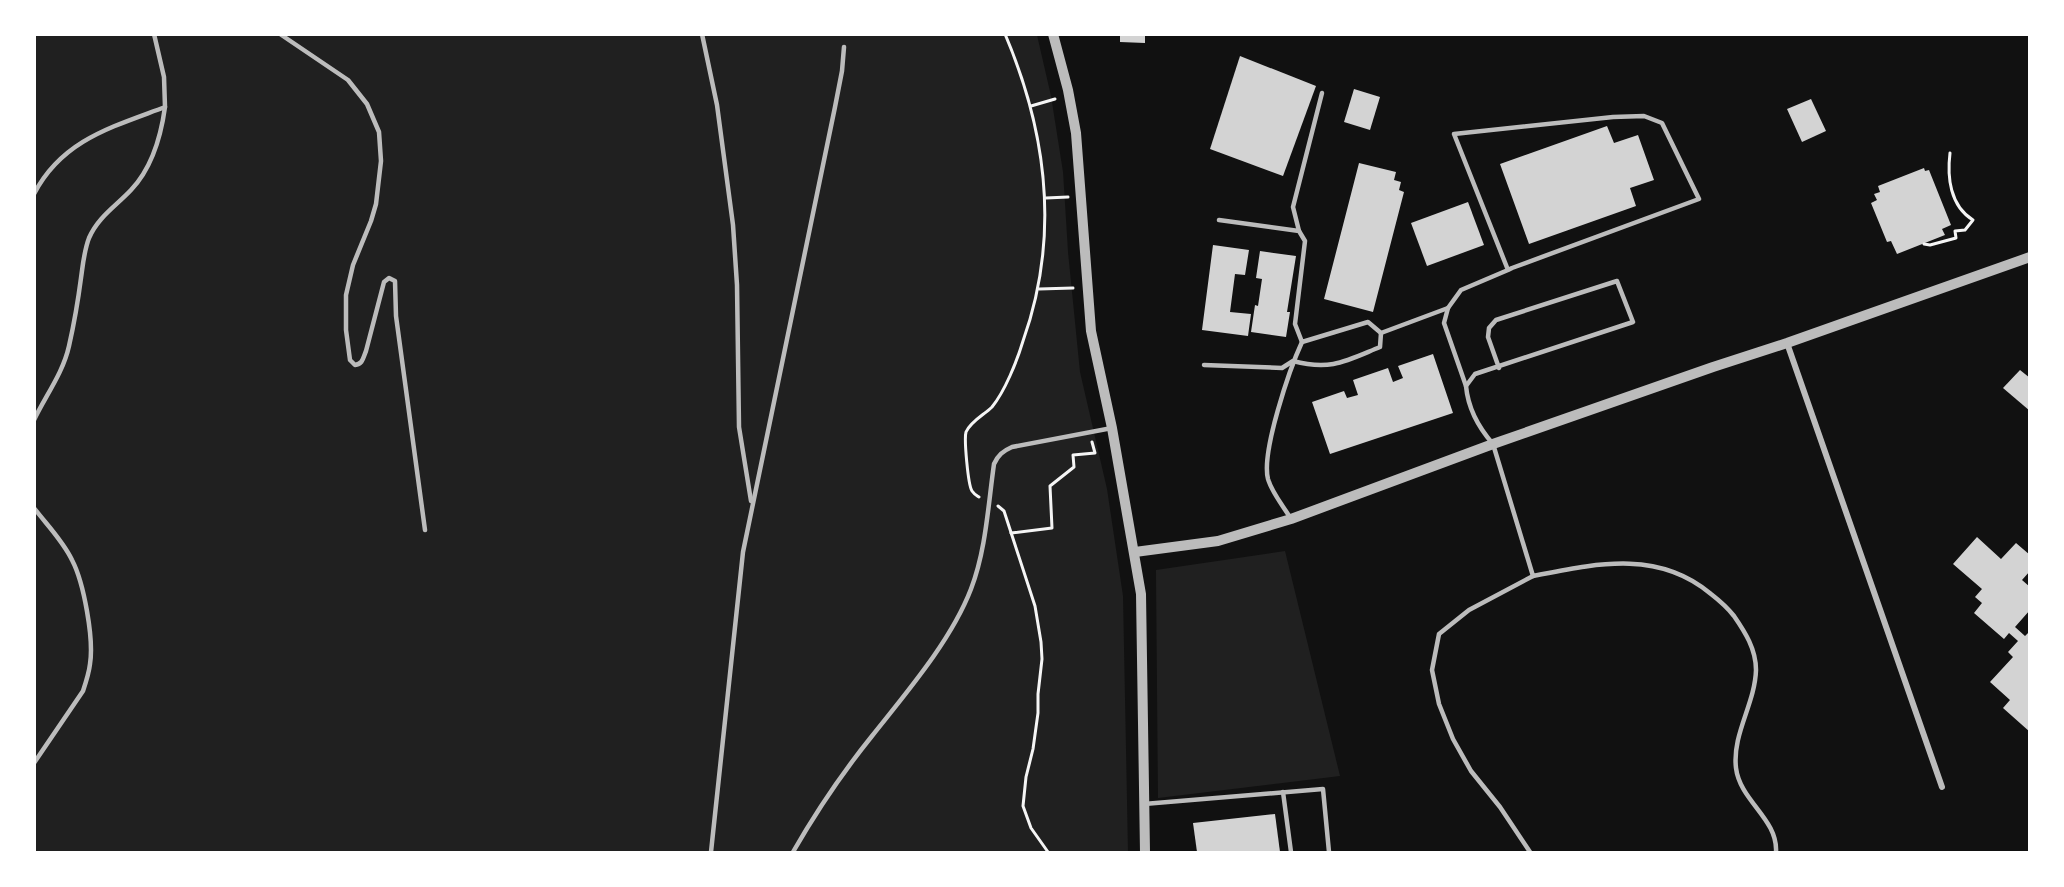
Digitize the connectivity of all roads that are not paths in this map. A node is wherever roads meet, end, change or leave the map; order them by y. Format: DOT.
graph roads {
  1 [pos="154,34"];
  2 [pos="280,34"];
  3 [pos="702,34"];
  4 [pos="1053,34"];
  5 [pos="844,47"];
  6 [pos="1322,93"];
  7 [pos="165,107"];
  8 [pos="34,194"];
  9 [pos="1219,220"];
  10 [pos="1299,231"];
  11 [pos="2030,257"];
  12 [pos="1508,270"];
  13 [pos="1448,308"];
  14 [pos="1381,333"];
  15 [pos="1302,342"];
  16 [pos="1787,343"];
  17 [pos="1293,361"];
  18 [pos="1204,364"];
  19 [pos="1499,368"];
  20 [pos="1466,386"];
  21 [pos="34,420"];
  22 [pos="1112,428"];
  23 [pos="1493,444"];
  24 [pos="752,503"];
  25 [pos="34,508"];
  26 [pos="1291,519"];
  27 [pos="425,530"];
  28 [pos="1135,552"];
  29 [pos="1533,576"];
  30 [pos="34,763"];
  31 [pos="1942,787"];
  32 [pos="1283,792"];
  33 [pos="1144,804"];
  34 [pos="711,852"];
  35 [pos="793,852"];
  36 [pos="1145,852"];
  37 [pos="1290,852"];
  38 [pos="1329,852"];
  39 [pos="1530,852"];
  40 [pos="1776,852"];
  1 -- 7 [label="lane"];
  2 -- 27 [label="lane"];
  3 -- 24 [label="lane"];
  4 -- 22 [label="street"];
  5 -- 24 [label="lane"];
  6 -- 10 [label="lane"];
  7 -- 8 [label="lane"];
  7 -- 21 [label="lane"];
  9 -- 10 [label="lane"];
  10 -- 15 [label="lane"];
  11 -- 16 [label="street"];
  12 -- 12 [label="lane"];
  12 -- 13 [label="lane"];
  13 -- 14 [label="lane"];
  13 -- 20 [label="lane"];
  14 -- 15 [label="lane"];
  14 -- 17 [label="lane"];
  15 -- 17 [label="lane"];
  16 -- 23 [label="street"];
  16 -- 31 [label="street"];
  17 -- 18 [label="lane"];
  17 -- 26 [label="lane"];
  19 -- 19 [label="lane"];
  19 -- 20 [label="lane"];
  20 -- 23 [label="lane"];
  22 -- 28 [label="street"];
  22 -- 35 [label="lane"];
  23 -- 26 [label="street"];
  23 -- 29 [label="lane"];
  24 -- 34 [label="lane"];
  25 -- 30 [label="lane"];
  26 -- 28 [label="street"];
  28 -- 33 [label="street"];
  29 -- 39 [label="lane"];
  29 -- 40 [label="lane"];
  32 -- 33 [label="lane"];
  32 -- 37 [label="lane"];
  32 -- 38 [label="lane"];
  33 -- 36 [label="street"];
}
